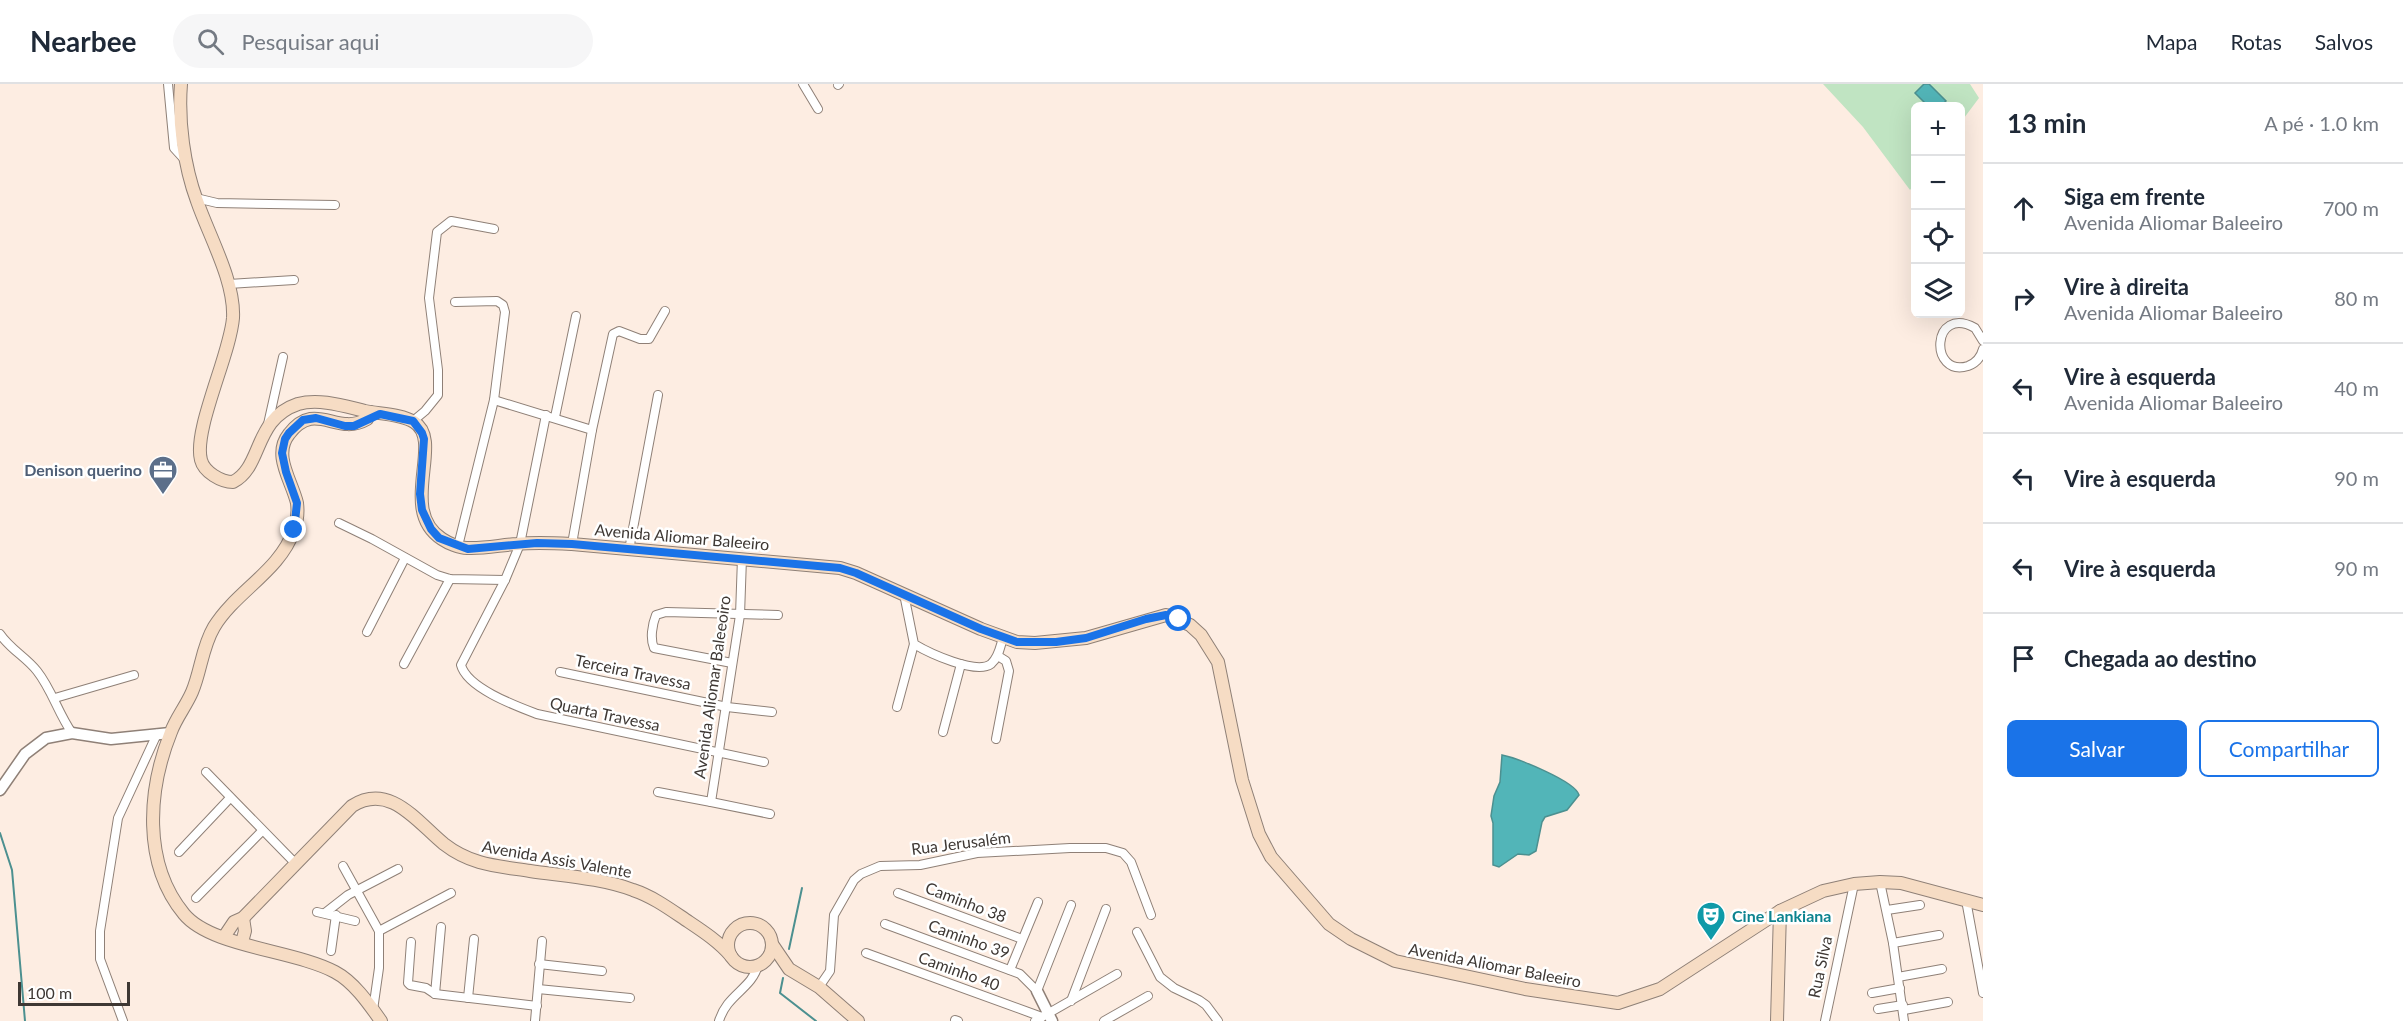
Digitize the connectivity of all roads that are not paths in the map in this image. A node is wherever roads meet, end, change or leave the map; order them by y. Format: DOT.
graph roads {
  1 [pos="168,84"];
  2 [pos="180,84"];
  3 [pos="802,84"];
  4 [pos="818,109"];
  5 [pos="187,162"];
  6 [pos="195,198"];
  7 [pos="335,205"];
  8 [pos="494,229"];
  9 [pos="294,280"];
  10 [pos="229,284"];
  11 [pos="455,302"];
  12 [pos="665,311"];
  13 [pos="576,316"];
  14 [pos="1983,341"];
  15 [pos="1983,349"];
  16 [pos="283,357"];
  17 [pos="658,394"];
  18 [pos="494,400"];
  19 [pos="368,416"];
  20 [pos="550,416"];
  21 [pos="413,421"];
  22 [pos="267,427"];
  23 [pos="592,430"];
  24 [pos="339,523"];
  25 [pos="520,544"];
  26 [pos="572,544"];
  27 [pos="459,546"];
  28 [pos="629,550"];
  29 [pos="405,558"];
  30 [pos="742,558"];
  31 [pos="450,579"];
  32 [pos="505,580"];
  33 [pos="904,594"];
  34 [pos="740,615"];
  35 [pos="778,615"];
  36 [pos="367,632"];
  37 [pos="0,634"];
  38 [pos="1003,638"];
  39 [pos="914,644"];
  40 [pos="998,656"];
  41 [pos="732,663"];
  42 [pos="404,664"];
  43 [pos="961,664"];
  44 [pos="560,672"];
  45 [pos="134,675"];
  46 [pos="54,698"];
  47 [pos="727,707"];
  48 [pos="897,708"];
  49 [pos="772,712"];
  50 [pos="943,732"];
  51 [pos="72,733"];
  52 [pos="170,733"];
  53 [pos="157,734"];
  54 [pos="996,740"];
  55 [pos="720,753"];
  56 [pos="764,762"];
  57 [pos="206,772"];
  58 [pos="0,790"];
  59 [pos="658,792"];
  60 [pos="231,798"];
  61 [pos="711,802"];
  62 [pos="770,814"];
  63 [pos="262,831"];
  64 [pos="179,852"];
  65 [pos="295,862"];
  66 [pos="344,866"];
  67 [pos="398,869"];
  68 [pos="1880,882"];
  69 [pos="1854,884"];
  70 [pos="358,891"];
  71 [pos="898,892"];
  72 [pos="451,893"];
  73 [pos="196,898"];
  74 [pos="1966,900"];
  75 [pos="1038,902"];
  76 [pos="1071,905"];
  77 [pos="1920,905"];
  78 [pos="1983,905"];
  79 [pos="1106,909"];
  80 [pos="1887,910"];
  81 [pos="1780,911"];
  82 [pos="336,915"];
  83 [pos="1150,915"];
  84 [pos="243,918"];
  85 [pos="355,921"];
  86 [pos="885,924"];
  87 [pos="441,927"];
  88 [pos="732,931"];
  89 [pos="379,932"];
  90 [pos="1137,932"];
  91 [pos="706,934"];
  92 [pos="1939,935"];
  93 [pos="224,938"];
  94 [pos="474,939"];
  95 [pos="1022,939"];
  96 [pos="542,941"];
  97 [pos="242,942"];
  98 [pos="411,942"];
  99 [pos="1893,943"];
  100 [pos="772,944"];
  101 [pos="332,951"];
  102 [pos="866,953"];
  103 [pos="731,956"];
  104 [pos="539,964"];
  105 [pos="760,964"];
  106 [pos="789,969"];
  107 [pos="1942,969"];
  108 [pos="1010,970"];
  109 [pos="602,971"];
  110 [pos="1117,974"];
  111 [pos="1898,976"];
  112 [pos="819,987"];
  113 [pos="1900,988"];
  114 [pos="538,989"];
  115 [pos="1036,991"];
  116 [pos="1872,993"];
  117 [pos="1983,993"];
  118 [pos="435,994"];
  119 [pos="1148,996"];
  120 [pos="468,998"];
  121 [pos="630,998"];
  122 [pos="1071,1001"];
  123 [pos="1948,1002"];
  124 [pos="537,1006"];
  125 [pos="1903,1007"];
  126 [pos="1878,1009"];
  127 [pos="374,1010"];
  128 [pos="1044,1018"];
  129 [pos="123,1021"];
  130 [pos="381,1021"];
  131 [pos="535,1021"];
  132 [pos="719,1021"];
  133 [pos="858,1021"];
  134 [pos="1104,1021"];
  135 [pos="1218,1021"];
  136 [pos="1777,1021"];
  137 [pos="1825,1021"];
  138 [pos="1904,1021"];
  1 -- 5 [label="street"];
  2 -- 5 [label="main road"];
  3 -- 4 [label="street"];
  5 -- 6 [label="main road"];
  6 -- 7 [label="street"];
  6 -- 10 [label="main road"];
  8 -- 21 [label="street"];
  9 -- 10 [label="street"];
  10 -- 22 [label="main road"];
  11 -- 18 [label="street"];
  12 -- 23 [label="street"];
  13 -- 20 [label="street"];
  14 -- 15 [label="street"];
  16 -- 22 [label="street"];
  17 -- 28 [label="street"];
  18 -- 20 [label="street"];
  18 -- 27 [label="street"];
  19 -- 21 [label="main road"];
  19 -- 22 [label="main road"];
  19 -- 52 [label="main road"];
  20 -- 23 [label="street"];
  20 -- 25 [label="street"];
  21 -- 27 [label="main road, Avenida Aliomar Baleeiro"];
  23 -- 26 [label="street"];
  24 -- 29 [label="street"];
  25 -- 26 [label="main road, Avenida Aliomar Baleeiro"];
  25 -- 27 [label="main road, Avenida Aliomar Baleeiro"];
  25 -- 32 [label="street"];
  26 -- 28 [label="main road, Avenida Aliomar Baleeiro"];
  28 -- 30 [label="main road, Avenida Aliomar Baleeiro"];
  29 -- 31 [label="street"];
  29 -- 36 [label="street"];
  30 -- 33 [label="main road, Avenida Aliomar Baleeiro"];
  30 -- 34 [label="street, Avenida Aliomar Baleeoiro"];
  31 -- 32 [label="street"];
  31 -- 42 [label="street"];
  32 -- 55 [label="street, Quarta Travessa"];
  33 -- 38 [label="main road, Avenida Aliomar Baleeiro"];
  33 -- 39 [label="street"];
  34 -- 35 [label="street"];
  34 -- 41 [label="street, Avenida Aliomar Baleeoiro"];
  34 -- 41 [label="street"];
  37 -- 46 [label="street"];
  38 -- 40 [label="street"];
  38 -- 81 [label="main road, Avenida Aliomar Baleeiro"];
  39 -- 43 [label="street"];
  39 -- 48 [label="street"];
  40 -- 43 [label="street"];
  40 -- 54 [label="street"];
  41 -- 47 [label="street, Avenida Aliomar Baleeoiro"];
  43 -- 50 [label="street"];
  44 -- 47 [label="street, Terceira Travessa"];
  45 -- 46 [label="street"];
  46 -- 51 [label="street"];
  47 -- 49 [label="street, Terceira Travessa"];
  47 -- 55 [label="street, Avenida Aliomar Baleeoiro"];
  51 -- 53 [label="street"];
  51 -- 58 [label="street"];
  52 -- 53 [label="street"];
  52 -- 93 [label="main road"];
  53 -- 129 [label="street"];
  55 -- 56 [label="street, Quarta Travessa"];
  55 -- 61 [label="street, Avenida Aliomar Baleeoiro"];
  57 -- 60 [label="street"];
  59 -- 61 [label="street, Avenida Aliomar Baleeoiro"];
  60 -- 63 [label="street"];
  60 -- 64 [label="street"];
  61 -- 62 [label="street"];
  63 -- 65 [label="street"];
  63 -- 73 [label="street"];
  65 -- 84 [label="main road, Avenida Assis Valente"];
  65 -- 91 [label="main road, Avenida Assis Valente"];
  66 -- 70 [label="street"];
  67 -- 70 [label="street"];
  68 -- 69 [label="main road, Avenida Aliomar Baleeiro"];
  68 -- 74 [label="main road, Avenida Aliomar Baleeiro"];
  68 -- 80 [label="street"];
  69 -- 81 [label="main road, Avenida Aliomar Baleeiro"];
  69 -- 137 [label="street, Rua Silva"];
  70 -- 82 [label="street"];
  70 -- 89 [label="street"];
  71 -- 95 [label="street, Caminho 38"];
  72 -- 89 [label="street"];
  74 -- 78 [label="main road, Avenida Aliomar Baleeiro"];
  74 -- 117 [label="street"];
  75 -- 95 [label="street"];
  76 -- 115 [label="street"];
  77 -- 80 [label="street"];
  79 -- 122 [label="street"];
  80 -- 99 [label="street"];
  81 -- 136 [label="main road"];
  82 -- 85 [label="street"];
  82 -- 101 [label="street"];
  83 -- 112 [label="street, Rua Jerusalém"];
  84 -- 93 [label="main road, Avenida Assis Valente"];
  84 -- 97 [label="main road"];
  86 -- 108 [label="street, Caminho 39"];
  87 -- 118 [label="street"];
  88 -- 91 [label="main road"];
  88 -- 100 [label="main road"];
  88 -- 103 [label="main road"];
  89 -- 127 [label="street"];
  90 -- 135 [label="street"];
  91 -- 103 [label="main road, Avenida Assis Valente"];
  92 -- 99 [label="street"];
  93 -- 97 [label="main road"];
  94 -- 120 [label="street"];
  95 -- 108 [label="street"];
  96 -- 104 [label="street"];
  97 -- 127 [label="main road"];
  98 -- 118 [label="street"];
  99 -- 111 [label="street"];
  100 -- 105 [label="main road"];
  100 -- 106 [label="main road"];
  102 -- 128 [label="street, Caminho 40"];
  103 -- 105 [label="main road"];
  104 -- 109 [label="street"];
  104 -- 114 [label="street"];
  105 -- 106 [label="main road"];
  105 -- 132 [label="street"];
  106 -- 112 [label="main road"];
  107 -- 111 [label="street"];
  108 -- 115 [label="street, Caminho 39"];
  110 -- 122 [label="street"];
  111 -- 113 [label="street"];
  112 -- 133 [label="main road"];
  113 -- 116 [label="street"];
  113 -- 125 [label="street"];
  114 -- 121 [label="street"];
  114 -- 124 [label="street"];
  115 -- 128 [label="street"];
  118 -- 120 [label="street"];
  119 -- 134 [label="street"];
  120 -- 124 [label="street"];
  122 -- 128 [label="street"];
  123 -- 125 [label="street"];
  124 -- 131 [label="street"];
  125 -- 126 [label="street"];
  125 -- 138 [label="street"];
  127 -- 130 [label="main road"];
}
